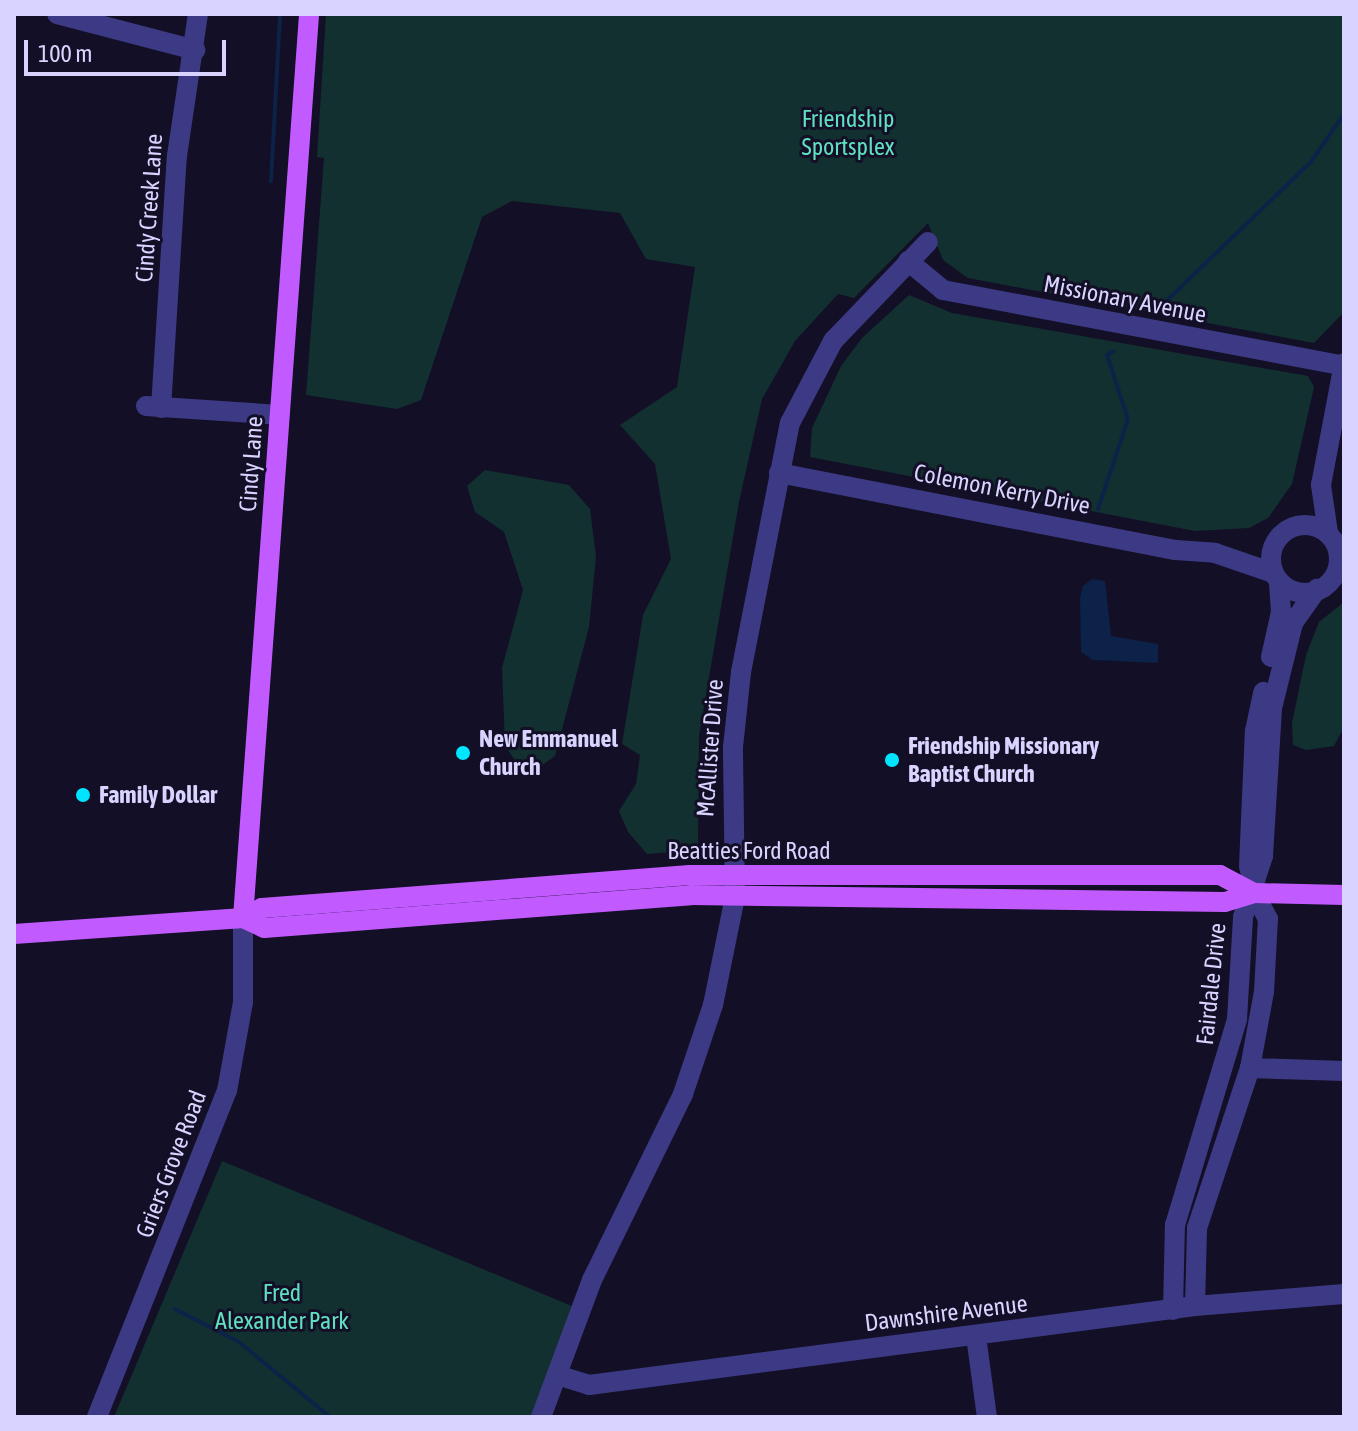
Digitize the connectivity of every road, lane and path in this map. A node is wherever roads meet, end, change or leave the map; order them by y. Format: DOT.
graph roads {
  1 [pos="57,14"];
  2 [pos="198,14"];
  3 [pos="309,14"];
  4 [pos="195,50"];
  5 [pos="928,242"];
  6 [pos="908,261"];
  7 [pos="1344,364"];
  8 [pos="280,415"];
  9 [pos="779,473"];
  10 [pos="1321,485"];
  11 [pos="1281,534"];
  12 [pos="1337,545"];
  13 [pos="1215,553"];
  14 [pos="1276,578"];
  15 [pos="1330,584"];
  16 [pos="734,886"];
  17 [pos="1254,893"];
  18 [pos="1344,895"];
  19 [pos="243,918"];
  20 [pos="14,934"];
  21 [pos="1233,1038"];
  22 [pos="1257,1042"];
  23 [pos="1250,1068"];
  24 [pos="1344,1071"];
  25 [pos="1202,1146"];
  26 [pos="1222,1153"];
  27 [pos="1344,1294"];
  28 [pos="1195,1306"];
  29 [pos="1173,1310"];
  30 [pos="976,1336"];
  31 [pos="557,1375"];
  32 [pos="97,1417"];
  33 [pos="541,1417"];
  34 [pos="987,1417"];
  1 -- 4 [label="street"];
  2 -- 4 [label="street, Cindy Creek Lane"];
  3 -- 8 [label="main road, Cindy Lane"];
  4 -- 8 [label="street, Cindy Creek Lane"];
  5 -- 6 [label="street, McAllister Drive"];
  6 -- 7 [label="street, Missionary Avenue"];
  6 -- 9 [label="street, McAllister Drive"];
  7 -- 10 [label="street"];
  8 -- 19 [label="main road, Cindy Lane"];
  9 -- 13 [label="street, Colemon Kerry Drive"];
  9 -- 16 [label="street, McAllister Drive"];
  10 -- 11 [label="street"];
  10 -- 12 [label="street"];
  11 -- 12 [label="street"];
  11 -- 13 [label="street, Colemon Kerry Drive"];
  11 -- 14 [label="street"];
  12 -- 15 [label="street"];
  13 -- 14 [label="street, Colemon Kerry Drive"];
  14 -- 15 [label="street"];
  14 -- 17 [label="street"];
  15 -- 17 [label="street"];
  16 -- 17 [label="main road, Beatties Ford Road"];
  16 -- 19 [label="main road, Beatties Ford Road"];
  16 -- 31 [label="street, McAllister Drive"];
  17 -- 18 [label="main road, Beatties Ford Road"];
  17 -- 21 [label="street, Fairdale Drive"];
  17 -- 22 [label="street, Fairdale Drive"];
  19 -- 20 [label="main road, Beatties Ford Road"];
  19 -- 32 [label="street, Griers Grove Road"];
  21 -- 22 [label="street"];
  21 -- 25 [label="street, Fairdale Drive"];
  22 -- 23 [label="street, Fairdale Drive"];
  23 -- 24 [label="street"];
  23 -- 26 [label="street, Fairdale Drive"];
  25 -- 26 [label="street"];
  25 -- 29 [label="street, Fairdale Drive"];
  26 -- 28 [label="street, Fairdale Drive"];
  27 -- 28 [label="street, Dawnshire Avenue"];
  28 -- 29 [label="street, Dawnshire Avenue"];
  29 -- 30 [label="street, Dawnshire Avenue"];
  30 -- 31 [label="street, Dawnshire Avenue"];
  30 -- 34 [label="street"];
  31 -- 33 [label="street, McAllister Drive"];
}
